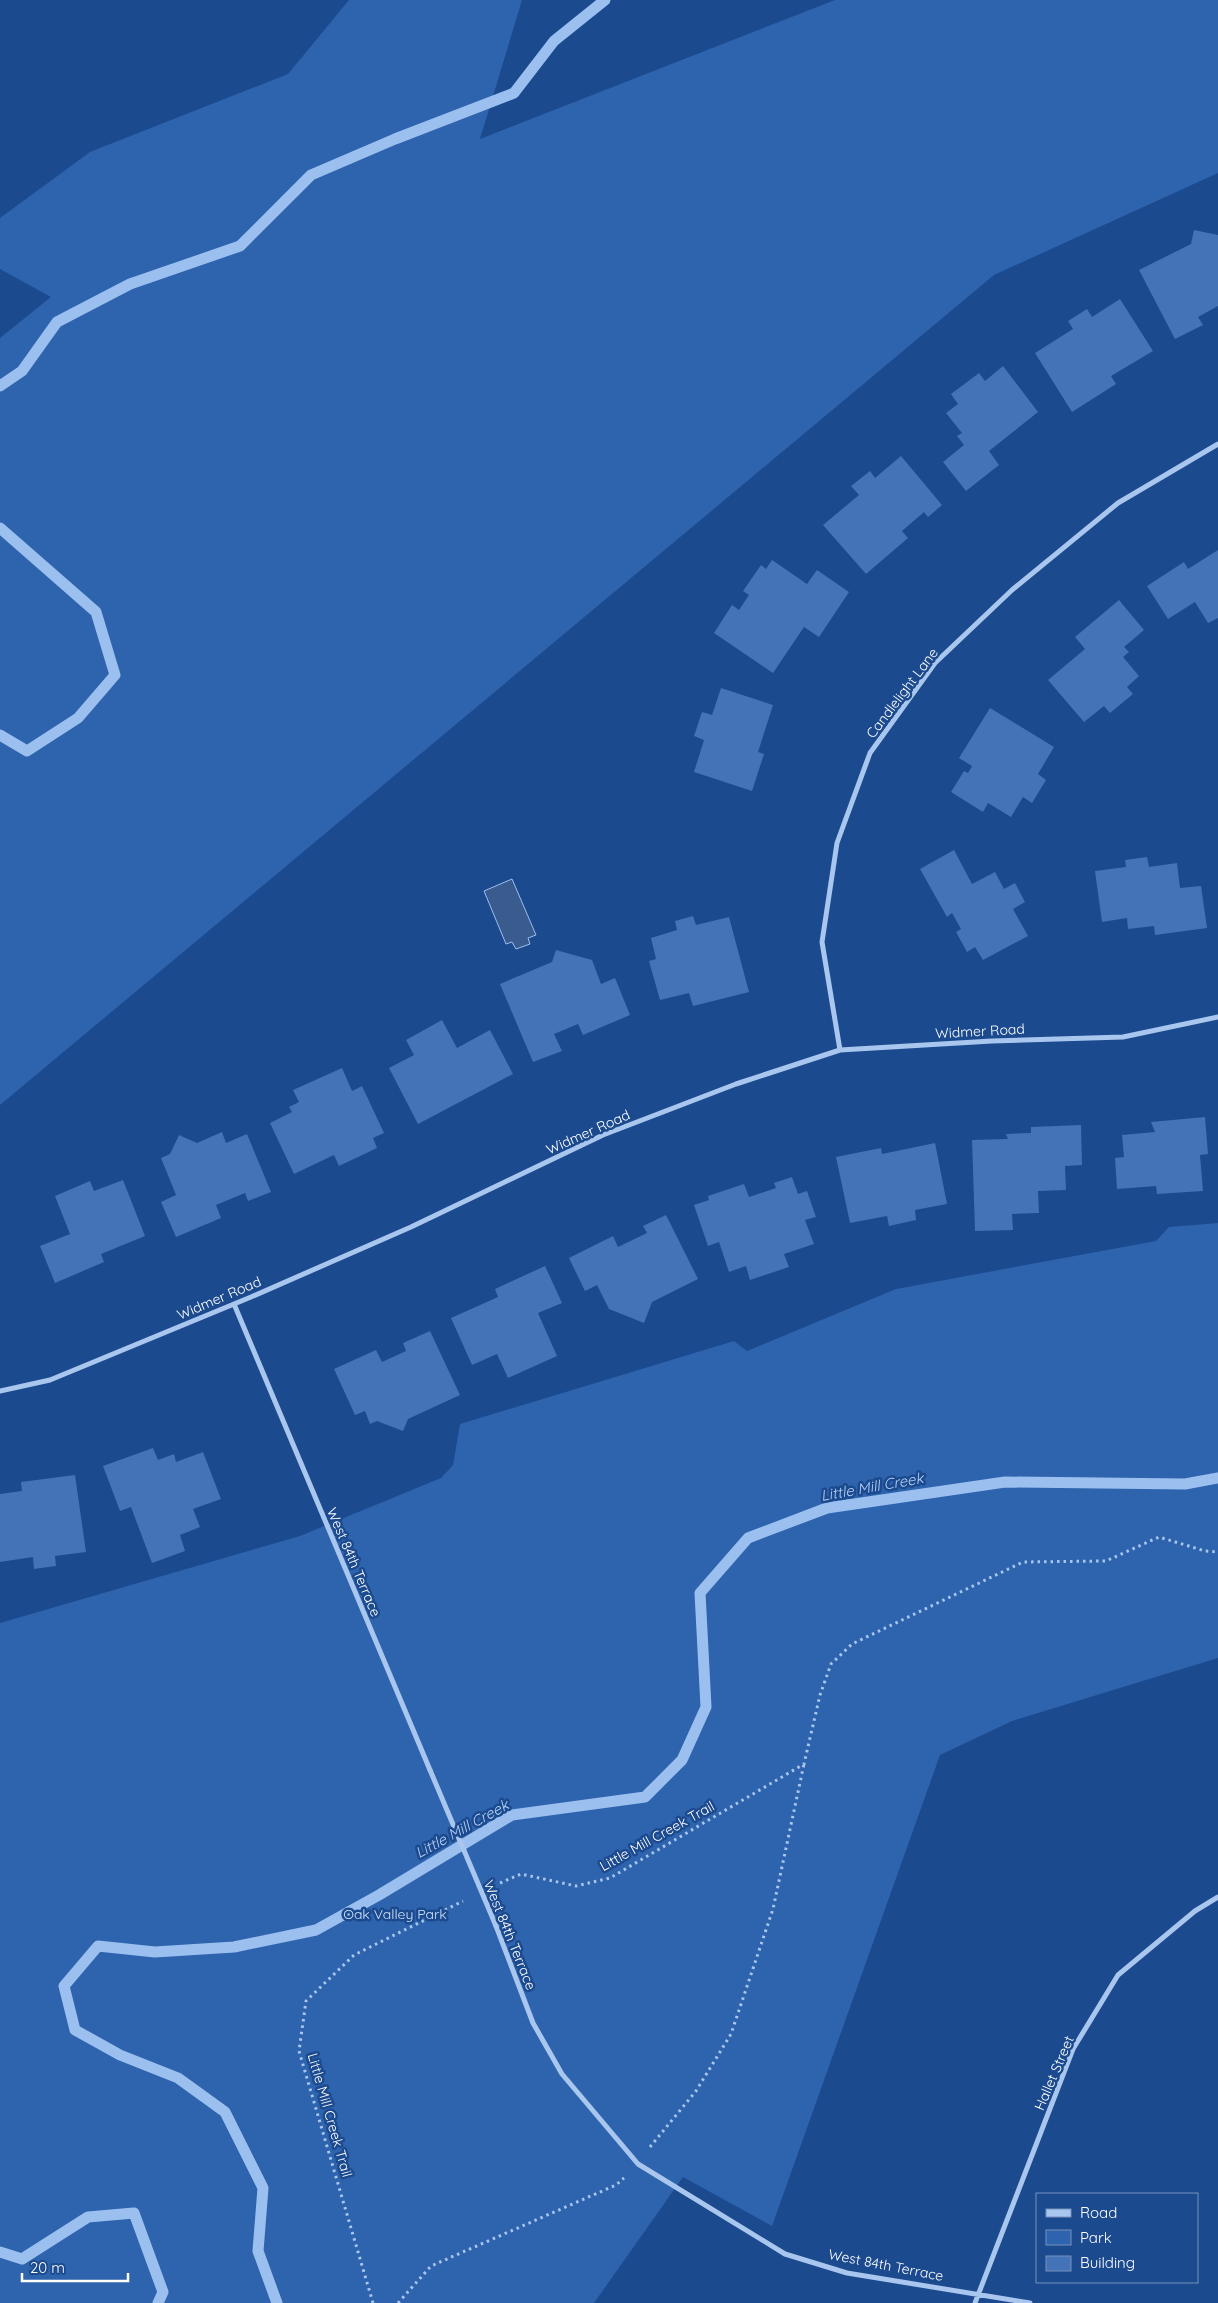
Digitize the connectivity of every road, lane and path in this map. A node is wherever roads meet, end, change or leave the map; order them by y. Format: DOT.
graph roads {
  1 [pos="1218,444"];
  2 [pos="1218,1017"];
  3 [pos="840,1050"];
  4 [pos="234,1304"];
  5 [pos="0,1391"];
  6 [pos="1218,1552"];
  7 [pos="804,1764"];
  8 [pos="495,1886"];
  9 [pos="1218,1897"];
  10 [pos="469,1898"];
  11 [pos="638,2164"];
  12 [pos="979,2294"];
  13 [pos="373,2303"];
  14 [pos="398,2303"];
  15 [pos="975,2303"];
  16 [pos="1030,2303"];
  1 -- 3 [label="street, Candlelight Lane"];
  2 -- 3 [label="street, Widmer Road"];
  3 -- 4 [label="street, Widmer Road"];
  4 -- 5 [label="street, Widmer Road"];
  4 -- 11 [label="street, West 84th Terrace, bridge"];
  6 -- 7 [label="path"];
  7 -- 8 [label="path, Little Mill Creek Trail"];
  7 -- 11 [label="path"];
  9 -- 12 [label="street, Hallet Street"];
  10 -- 13 [label="path, Little Mill Creek Trail"];
  11 -- 12 [label="street, West 84th Terrace"];
  11 -- 14 [label="path"];
  12 -- 15 [label="street, Hallet Street"];
  12 -- 16 [label="street, West 84th Terrace"];
}
